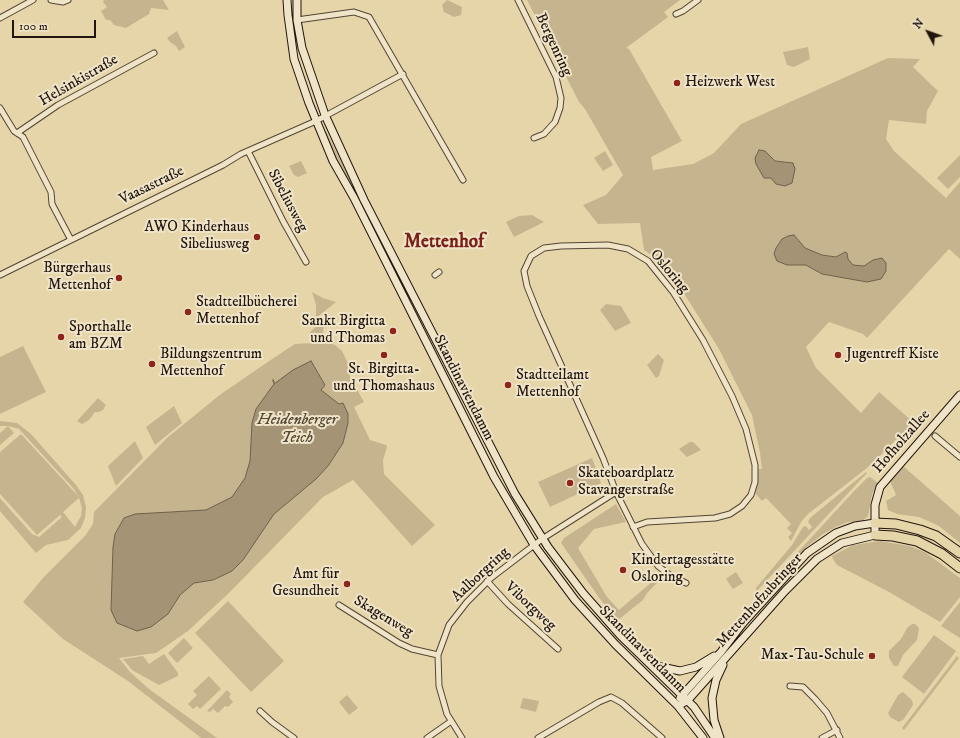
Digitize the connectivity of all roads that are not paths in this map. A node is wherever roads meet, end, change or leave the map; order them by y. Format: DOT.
graph roads {
  1 [pos="33,0"];
  2 [pos="51,0"];
  3 [pos="68,0"];
  4 [pos="288,0"];
  5 [pos="297,0"];
  6 [pos="518,0"];
  7 [pos="698,0"];
  8 [pos="676,14"];
  9 [pos="0,18"];
  10 [pos="297,20"];
  11 [pos="154,53"];
  12 [pos="403,74"];
  13 [pos="0,108"];
  14 [pos="325,115"];
  15 [pos="316,120"];
  16 [pos="17,132"];
  17 [pos="534,138"];
  18 [pos="248,151"];
  19 [pos="463,180"];
  20 [pos="71,240"];
  21 [pos="306,262"];
  22 [pos="0,275"];
  23 [pos="960,395"];
  24 [pos="935,436"];
  25 [pos="960,457"];
  26 [pos="616,492"];
  27 [pos="874,523"];
  28 [pos="633,527"];
  29 [pos="875,535"];
  30 [pos="542,538"];
  31 [pos="534,545"];
  32 [pos="960,553"];
  33 [pos="960,568"];
  34 [pos="487,581"];
  35 [pos="686,583"];
  36 [pos="339,605"];
  37 [pos="558,649"];
  38 [pos="721,652"];
  39 [pos="438,655"];
  40 [pos="726,658"];
  41 [pos="650,664"];
  42 [pos="790,686"];
  43 [pos="685,698"];
  44 [pos="678,705"];
  45 [pos="260,711"];
  46 [pos="450,722"];
  47 [pos="836,730"];
  48 [pos="294,738"];
  49 [pos="427,738"];
  50 [pos="462,738"];
  51 [pos="538,738"];
  52 [pos="662,738"];
  53 [pos="703,738"];
  54 [pos="715,738"];
  55 [pos="720,738"];
  56 [pos="822,738"];
  57 [pos="840,738"];
  1 -- 9 [label="street"];
  2 -- 3 [label="street"];
  4 -- 15 [label="main road, Skandinaviendamm"];
  5 -- 10 [label="main road, Skandinaviendamm"];
  6 -- 17 [label="street, Bergenring"];
  7 -- 8 [label="street"];
  10 -- 12 [label="street"];
  10 -- 14 [label="main road, Skandinaviendamm"];
  11 -- 16 [label="street, Helsinkistraße"];
  12 -- 14 [label="street"];
  12 -- 19 [label="street"];
  13 -- 16 [label="street"];
  14 -- 15 [label="street"];
  14 -- 30 [label="main road, Skandinaviendamm"];
  15 -- 18 [label="street, Vaasastraße"];
  15 -- 31 [label="main road, Skandinaviendamm"];
  16 -- 20 [label="street"];
  18 -- 20 [label="street, Vaasastraße"];
  18 -- 21 [label="street, Sibeliusweg"];
  20 -- 22 [label="street, Vaasastraße"];
  23 -- 27 [label="main road, Hofholzallee"];
  24 -- 25 [label="street"];
  26 -- 28 [label="street, Osloring"];
  26 -- 28 [label="street, Osloring"];
  26 -- 30 [label="street, Aalborgring"];
  27 -- 29 [label="main road, Hofholzallee"];
  27 -- 32 [label="highway"];
  27 -- 38 [label="main road, Mettenhofzubringer"];
  28 -- 35 [label="street, Osloring"];
  29 -- 33 [label="highway"];
  29 -- 40 [label="main road, Mettenhofzubringer"];
  30 -- 31 [label="street, Aalborgring"];
  30 -- 41 [label="main road, Skandinaviendamm"];
  31 -- 34 [label="street, Aalborgring"];
  31 -- 44 [label="main road, Skandinaviendamm"];
  34 -- 37 [label="street, Viborgweg"];
  34 -- 39 [label="street, Aalborgring"];
  36 -- 39 [label="street, Skagenweg"];
  38 -- 41 [label="main road, Skandinaviendamm"];
  38 -- 43 [label="main road, Mettenhofzubringer"];
  39 -- 46 [label="street, Aalborgring"];
  40 -- 43 [label="main road, Mettenhofzubringer"];
  40 -- 55 [label="main road"];
  41 -- 43 [label="main road, Skandinaviendamm"];
  42 -- 47 [label="street"];
  43 -- 44 [label="main road, Mettenhofzubringer"];
  43 -- 54 [label="main road, Skandinaviendamm"];
  44 -- 53 [label="main road, Skandinaviendamm"];
  45 -- 48 [label="street"];
  46 -- 49 [label="street"];
  46 -- 50 [label="street, Aalborgring"];
  47 -- 56 [label="street"];
  47 -- 57 [label="street"];
  51 -- 52 [label="street"];
}
